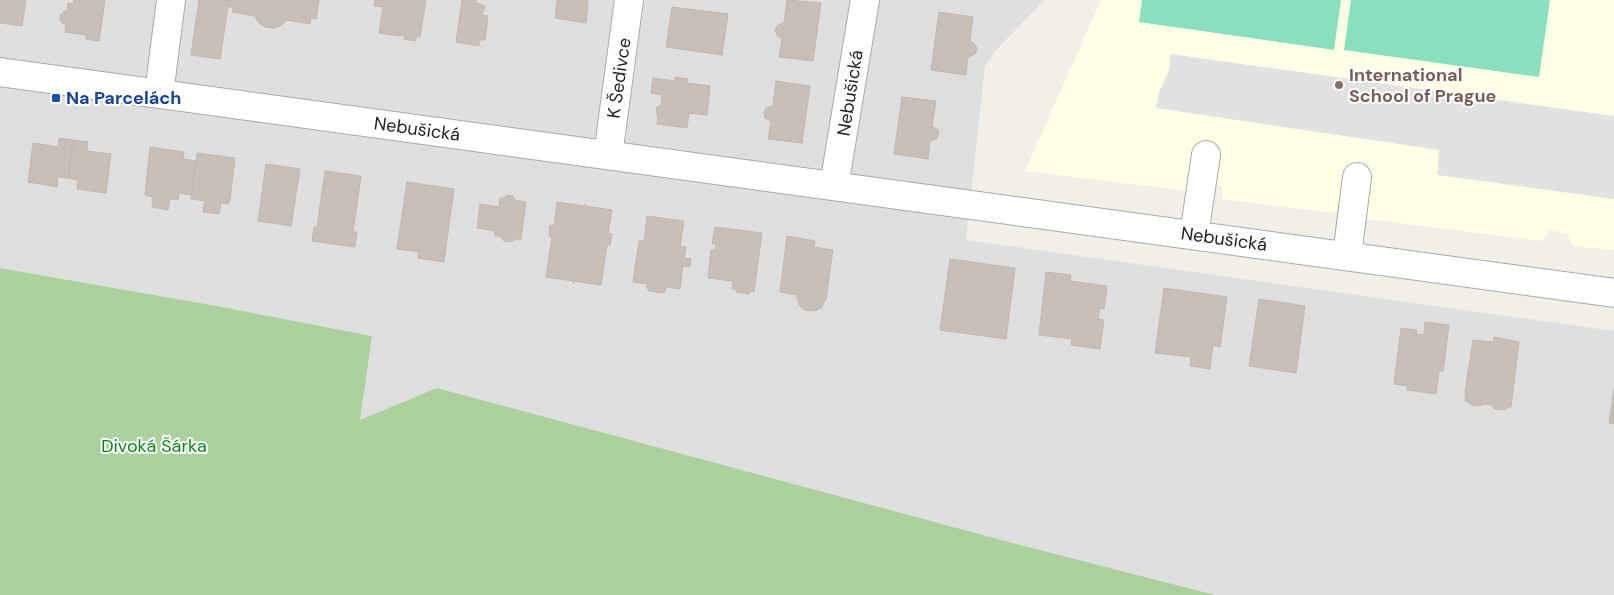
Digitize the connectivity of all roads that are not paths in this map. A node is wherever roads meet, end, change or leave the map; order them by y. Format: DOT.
graph roads {
  1 [pos="171,0"];
  2 [pos="629,0"];
  3 [pos="865,0"];
  4 [pos="0,72"];
  5 [pos="158,94"];
  6 [pos="608,155"];
  7 [pos="1206,155"];
  8 [pos="1357,177"];
  9 [pos="834,186"];
  10 [pos="1194,235"];
  11 [pos="1348,256"];
  12 [pos="1614,293"];
  1 -- 5 [label="street"];
  2 -- 6 [label="street, K Šedivce"];
  3 -- 9 [label="street, Nebušická"];
  4 -- 5 [label="street, Nebušická"];
  5 -- 6 [label="street, Nebušická"];
  6 -- 9 [label="street, Nebušická"];
  7 -- 10 [label="street"];
  8 -- 11 [label="street"];
  9 -- 10 [label="street, Nebušická"];
  10 -- 11 [label="street, Nebušická"];
  11 -- 12 [label="street, Nebušická"];
}
